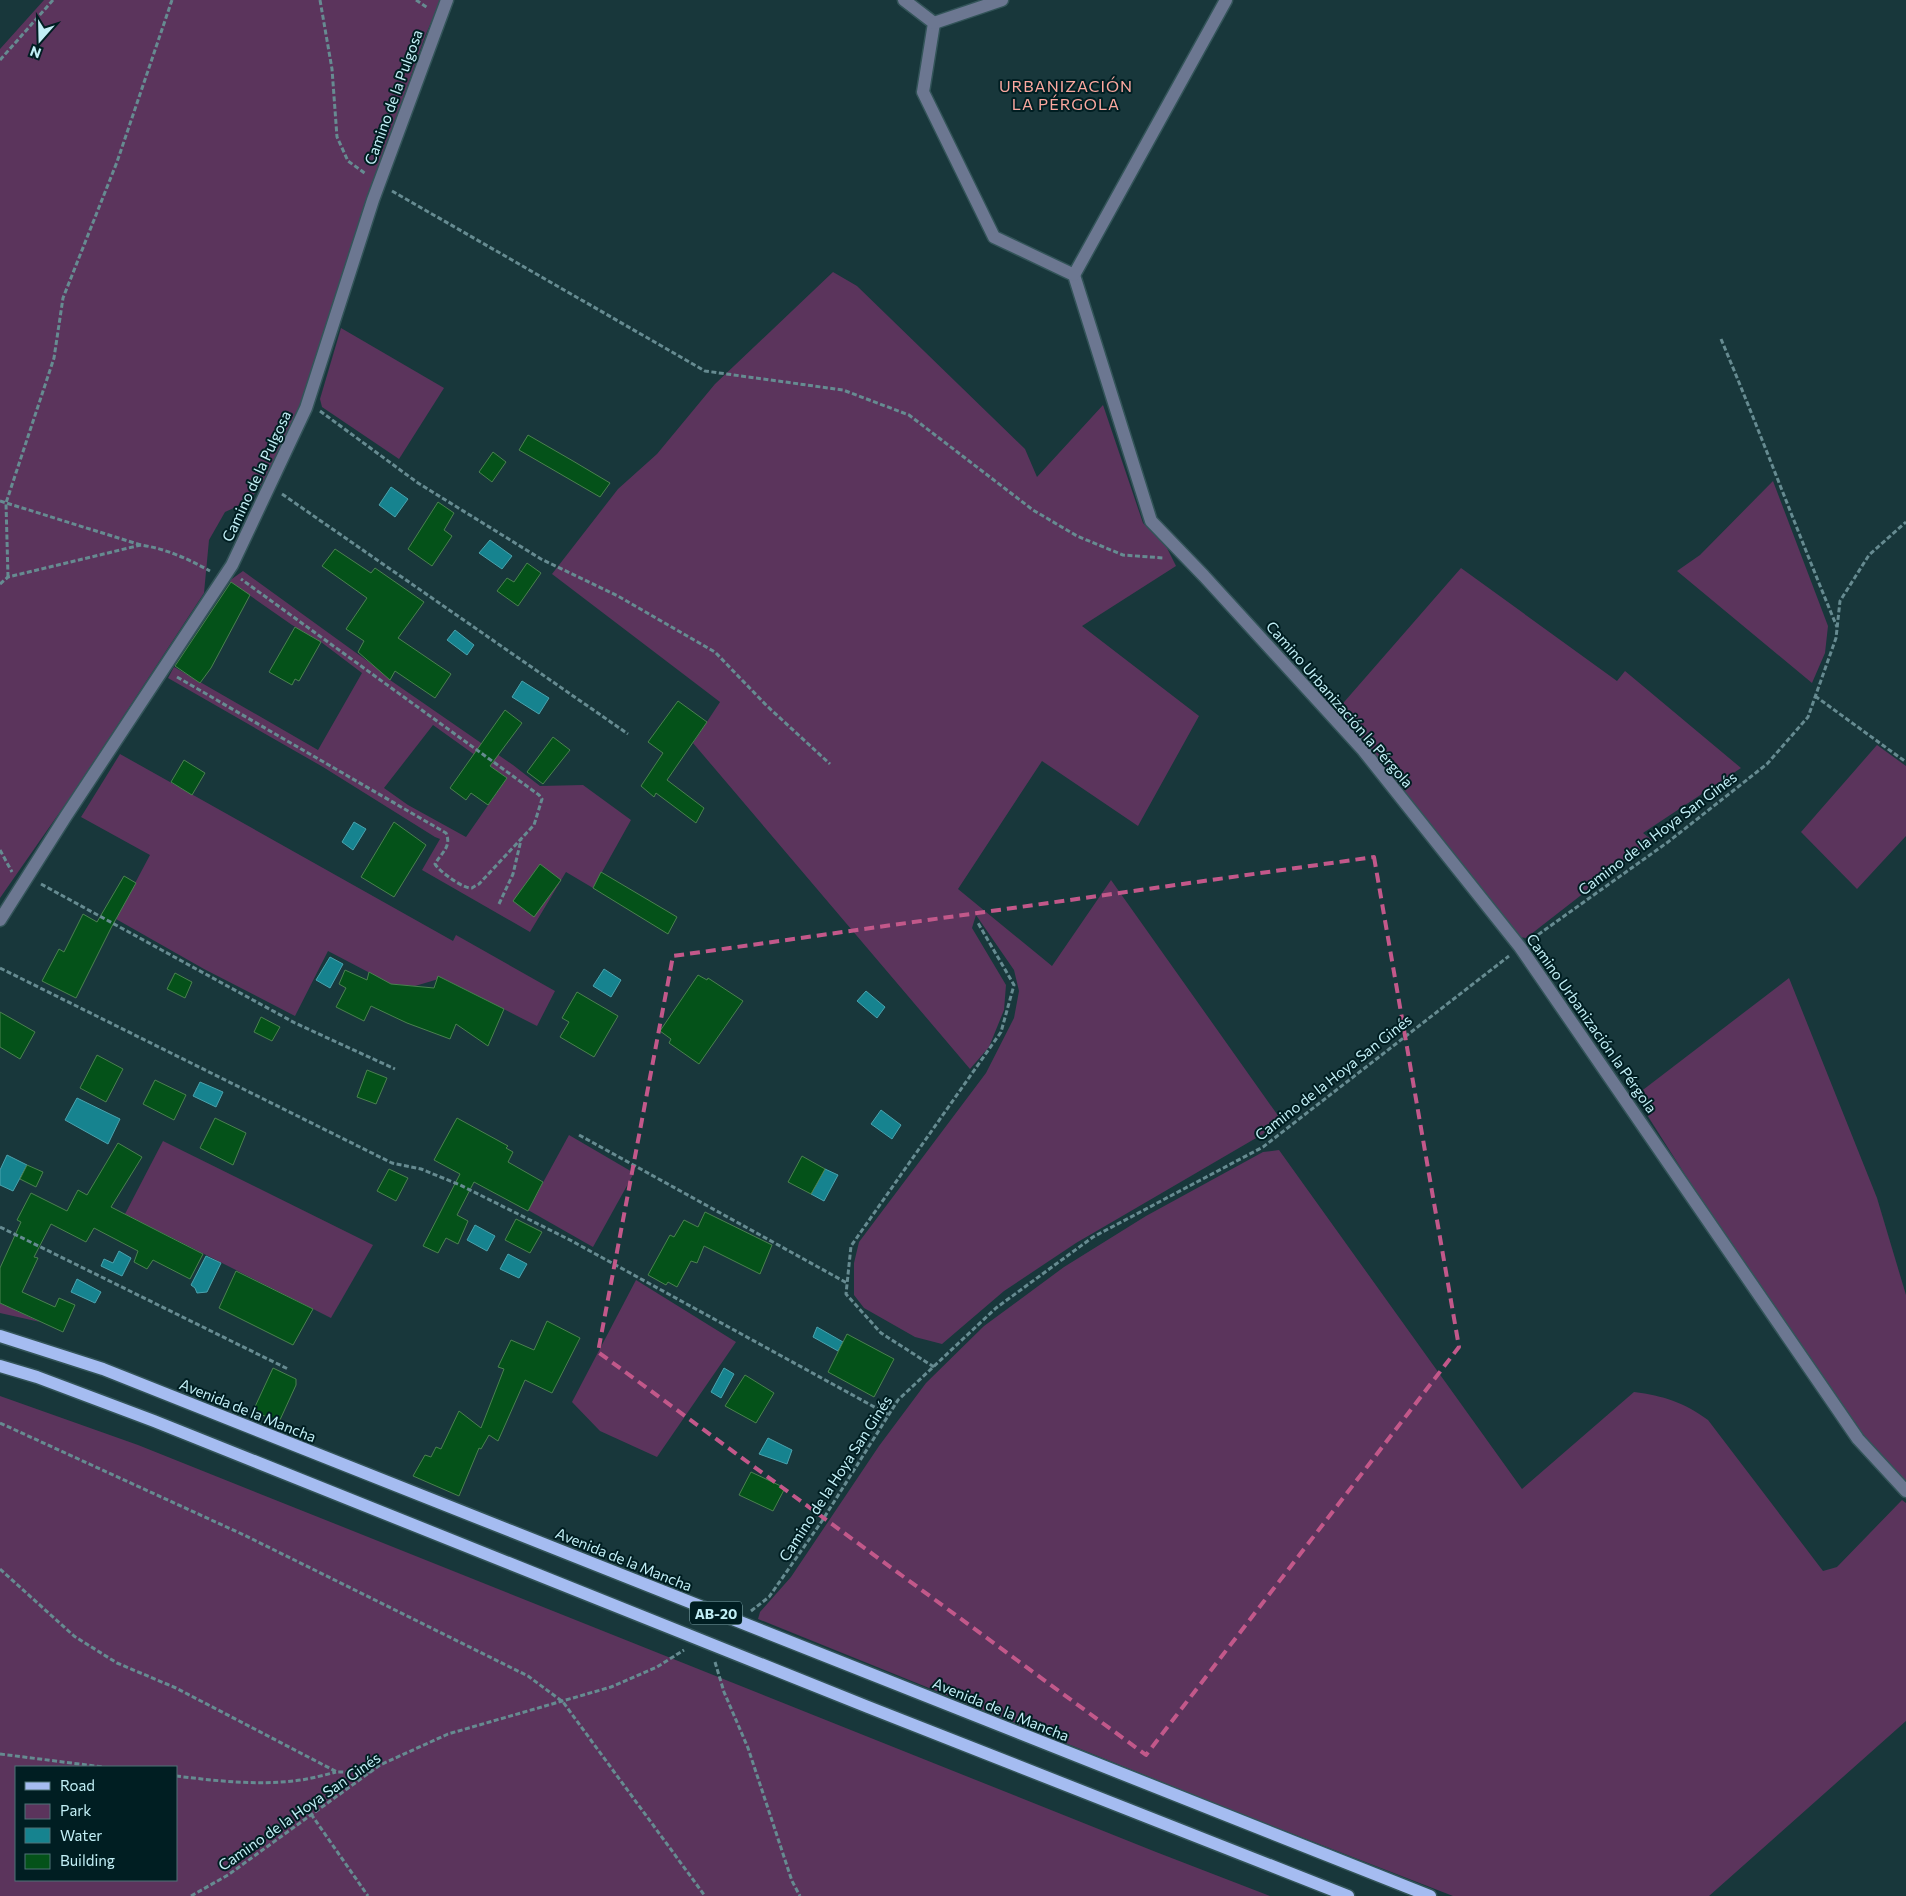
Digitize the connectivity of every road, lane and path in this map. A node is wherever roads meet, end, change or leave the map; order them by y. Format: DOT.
graph roads {
  1 [pos="53,0"];
  2 [pos="172,0"];
  3 [pos="320,0"];
  4 [pos="447,0"];
  5 [pos="904,0"];
  6 [pos="1002,0"];
  7 [pos="1226,0"];
  8 [pos="934,23"];
  9 [pos="0,60"];
  10 [pos="380,183"];
  11 [pos="1074,275"];
  12 [pos="1721,339"];
  13 [pos="308,402"];
  14 [pos="270,486"];
  15 [pos="0,501"];
  16 [pos="6,503"];
  17 [pos="1906,522"];
  18 [pos="141,545"];
  19 [pos="1189,560"];
  20 [pos="226,574"];
  21 [pos="8,577"];
  22 [pos="0,584"];
  23 [pos="1837,628"];
  24 [pos="163,669"];
  25 [pos="1815,696"];
  26 [pos="628,734"];
  27 [pos="1906,762"];
  28 [pos="830,764"];
  29 [pos="522,839"];
  30 [pos="0,850"];
  31 [pos="24,882"];
  32 [pos="499,904"];
  33 [pos="0,920"];
  34 [pos="978,923"];
  35 [pos="1520,947"];
  36 [pos="0,968"];
  37 [pos="395,1069"];
  38 [pos="579,1134"];
  39 [pos="0,1227"];
  40 [pos="847,1283"];
  41 [pos="0,1336"];
  42 [pos="0,1366"];
  43 [pos="934,1367"];
  44 [pos="288,1369"];
  45 [pos="889,1415"];
  46 [pos="0,1423"];
  47 [pos="1906,1491"];
  48 [pos="0,1569"];
  49 [pos="737,1622"];
  50 [pos="702,1640"];
  51 [pos="563,1702"];
  52 [pos="0,1754"];
  53 [pos="95,1766"];
  54 [pos="337,1772"];
  55 [pos="370,1772"];
  56 [pos="178,1776"];
  57 [pos="311,1814"];
  58 [pos="191,1896"];
  59 [pos="368,1896"];
  60 [pos="705,1896"];
  61 [pos="800,1896"];
  62 [pos="1348,1896"];
  63 [pos="1430,1896"];
  1 -- 9 [label="path"];
  2 -- 16 [label="path"];
  3 -- 10 [label="path"];
  4 -- 10 [label="street, Camino de la Pulgosa"];
  5 -- 8 [label="street"];
  6 -- 8 [label="street"];
  7 -- 11 [label="street"];
  8 -- 11 [label="street"];
  10 -- 13 [label="street, Camino de la Pulgosa"];
  10 -- 19 [label="path"];
  11 -- 19 [label="street, Camino Urbanización la Pérgola"];
  12 -- 23 [label="path"];
  13 -- 14 [label="street, Camino de la Pulgosa"];
  13 -- 28 [label="path"];
  14 -- 20 [label="street, Camino de la Pulgosa"];
  14 -- 26 [label="path"];
  15 -- 16 [label="path"];
  16 -- 18 [label="path"];
  16 -- 21 [label="path"];
  17 -- 23 [label="path, Camino de la Hoya San Ginés"];
  18 -- 20 [label="path"];
  18 -- 21 [label="path"];
  19 -- 35 [label="street, Camino Urbanización la Pérgola"];
  20 -- 24 [label="street, Camino de la Pulgosa"];
  20 -- 29 [label="path"];
  21 -- 22 [label="path"];
  23 -- 25 [label="path, Camino de la Hoya San Ginés"];
  24 -- 29 [label="path"];
  24 -- 31 [label="street, Camino de la Pulgosa"];
  25 -- 27 [label="path"];
  25 -- 35 [label="path, Camino de la Hoya San Ginés"];
  29 -- 32 [label="path"];
  30 -- 31 [label="path"];
  31 -- 33 [label="street, Camino de la Pulgosa"];
  31 -- 37 [label="path"];
  34 -- 40 [label="path"];
  35 -- 43 [label="path, Camino de la Hoya San Ginés"];
  35 -- 47 [label="street, Camino Urbanización la Pérgola"];
  36 -- 45 [label="path"];
  38 -- 40 [label="path"];
  39 -- 44 [label="path"];
  40 -- 43 [label="path"];
  41 -- 49 [label="main road, Avenida de la Mancha / AB-20"];
  42 -- 50 [label="main road, AB-20"];
  43 -- 45 [label="path, Camino de la Hoya San Ginés"];
  45 -- 49 [label="path, Camino de la Hoya San Ginés"];
  46 -- 51 [label="path"];
  48 -- 54 [label="path"];
  49 -- 63 [label="main road, Avenida de la Mancha / AB-20"];
  50 -- 51 [label="path, Camino de la Hoya San Ginés"];
  50 -- 61 [label="path"];
  50 -- 62 [label="main road, AB-20"];
  51 -- 55 [label="path, Camino de la Hoya San Ginés"];
  51 -- 60 [label="path"];
  52 -- 53 [label="path"];
  54 -- 55 [label="path"];
  54 -- 56 [label="path"];
  55 -- 57 [label="path, Camino de la Hoya San Ginés"];
  57 -- 58 [label="path, Camino de la Hoya San Ginés"];
  57 -- 59 [label="path"];
}
